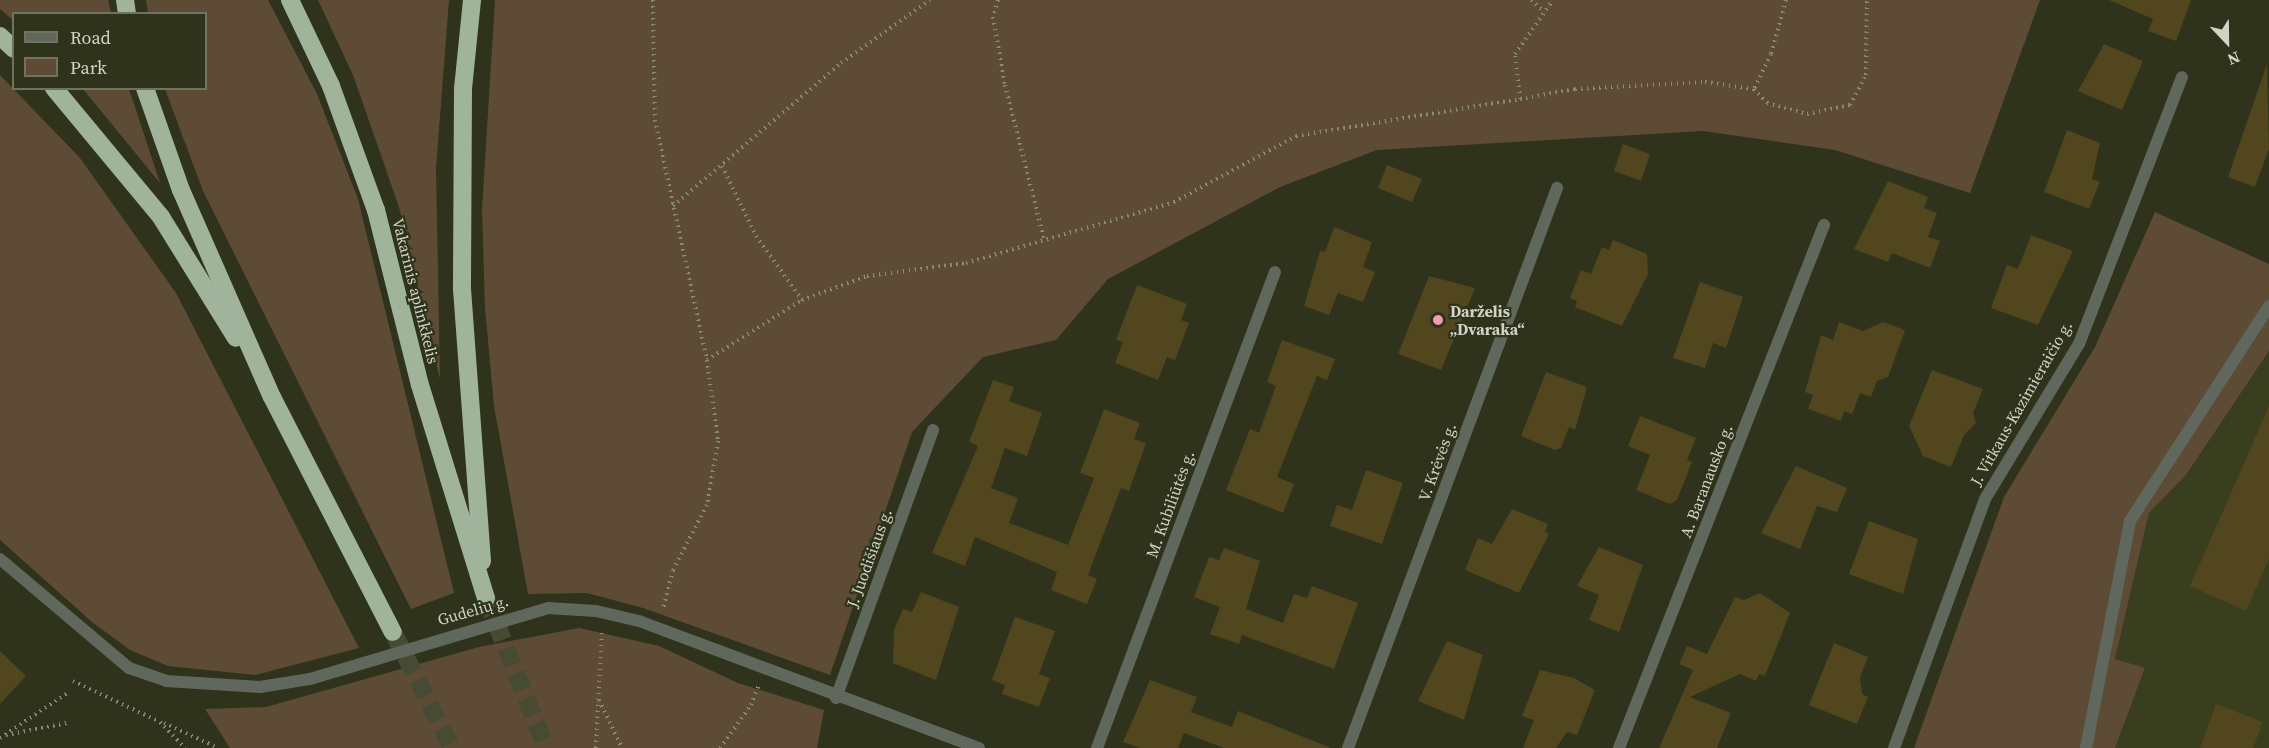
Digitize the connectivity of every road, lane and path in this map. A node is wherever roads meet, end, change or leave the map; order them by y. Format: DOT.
graph roads {
  1 [pos="291,0"];
  2 [pos="472,0"];
  3 [pos="653,0"];
  4 [pos="930,0"];
  5 [pos="998,0"];
  6 [pos="1531,0"];
  7 [pos="1553,0"];
  8 [pos="1786,0"];
  9 [pos="1867,0"];
  10 [pos="1545,12"];
  11 [pos="0,36"];
  12 [pos="12,47"];
  13 [pos="2182,77"];
  14 [pos="1754,89"];
  15 [pos="56,90"];
  16 [pos="146,90"];
  17 [pos="1520,99"];
  18 [pos="722,166"];
  19 [pos="1557,188"];
  20 [pos="673,206"];
  21 [pos="1824,225"];
  22 [pos="1044,239"];
  23 [pos="1275,272"];
  24 [pos="802,300"];
  25 [pos="2269,306"];
  26 [pos="707,360"];
  27 [pos="272,397"];
  28 [pos="933,430"];
  29 [pos="0,559"];
  30 [pos="603,612"];
  31 [pos="658,627"];
  32 [pos="393,632"];
  33 [pos="764,669"];
  34 [pos="73,681"];
  35 [pos="69,692"];
  36 [pos="836,698"];
  37 [pos="599,699"];
  38 [pos="160,722"];
  39 [pos="66,723"];
  40 [pos="2,737"];
  41 [pos="185,748"];
  42 [pos="218,748"];
  43 [pos="596,748"];
  44 [pos="622,748"];
  45 [pos="720,748"];
  46 [pos="979,748"];
  47 [pos="1097,748"];
  48 [pos="1348,748"];
  49 [pos="1619,748"];
  50 [pos="1894,748"];
  51 [pos="2086,748"];
  1 -- 2 [label="highway, Vakarinis aplinkkelis"];
  3 -- 20 [label="path"];
  4 -- 18 [label="path"];
  5 -- 22 [label="path"];
  6 -- 10 [label="path"];
  7 -- 10 [label="path"];
  8 -- 14 [label="path"];
  9 -- 14 [label="path"];
  10 -- 17 [label="path"];
  11 -- 12 [label="highway"];
  13 -- 50 [label="street, J. Vitkaus-Kazimieraičio g."];
  14 -- 17 [label="path"];
  15 -- 27 [label="highway"];
  16 -- 27 [label="highway"];
  17 -- 22 [label="path"];
  18 -- 20 [label="path"];
  18 -- 24 [label="path"];
  19 -- 48 [label="street, V. Krėvės g."];
  20 -- 26 [label="path"];
  21 -- 49 [label="street, A. Baranausko g."];
  22 -- 24 [label="path"];
  23 -- 47 [label="street, M. Kubiliūtės g."];
  24 -- 26 [label="path"];
  25 -- 51 [label="street"];
  26 -- 31 [label="path"];
  27 -- 32 [label="highway"];
  28 -- 36 [label="street, J. Juodišiaus g."];
  29 -- 30 [label="street, Gudelių g."];
  30 -- 31 [label="street, Gudelių g."];
  30 -- 37 [label="path"];
  31 -- 33 [label="street, Gudelių g."];
  33 -- 36 [label="street, Gudelių g."];
  33 -- 45 [label="path"];
  34 -- 38 [label="path"];
  35 -- 40 [label="path"];
  36 -- 46 [label="street, Gudelių g."];
  37 -- 43 [label="path"];
  37 -- 44 [label="path"];
  38 -- 41 [label="path"];
  38 -- 42 [label="path"];
  39 -- 40 [label="path"];
}
